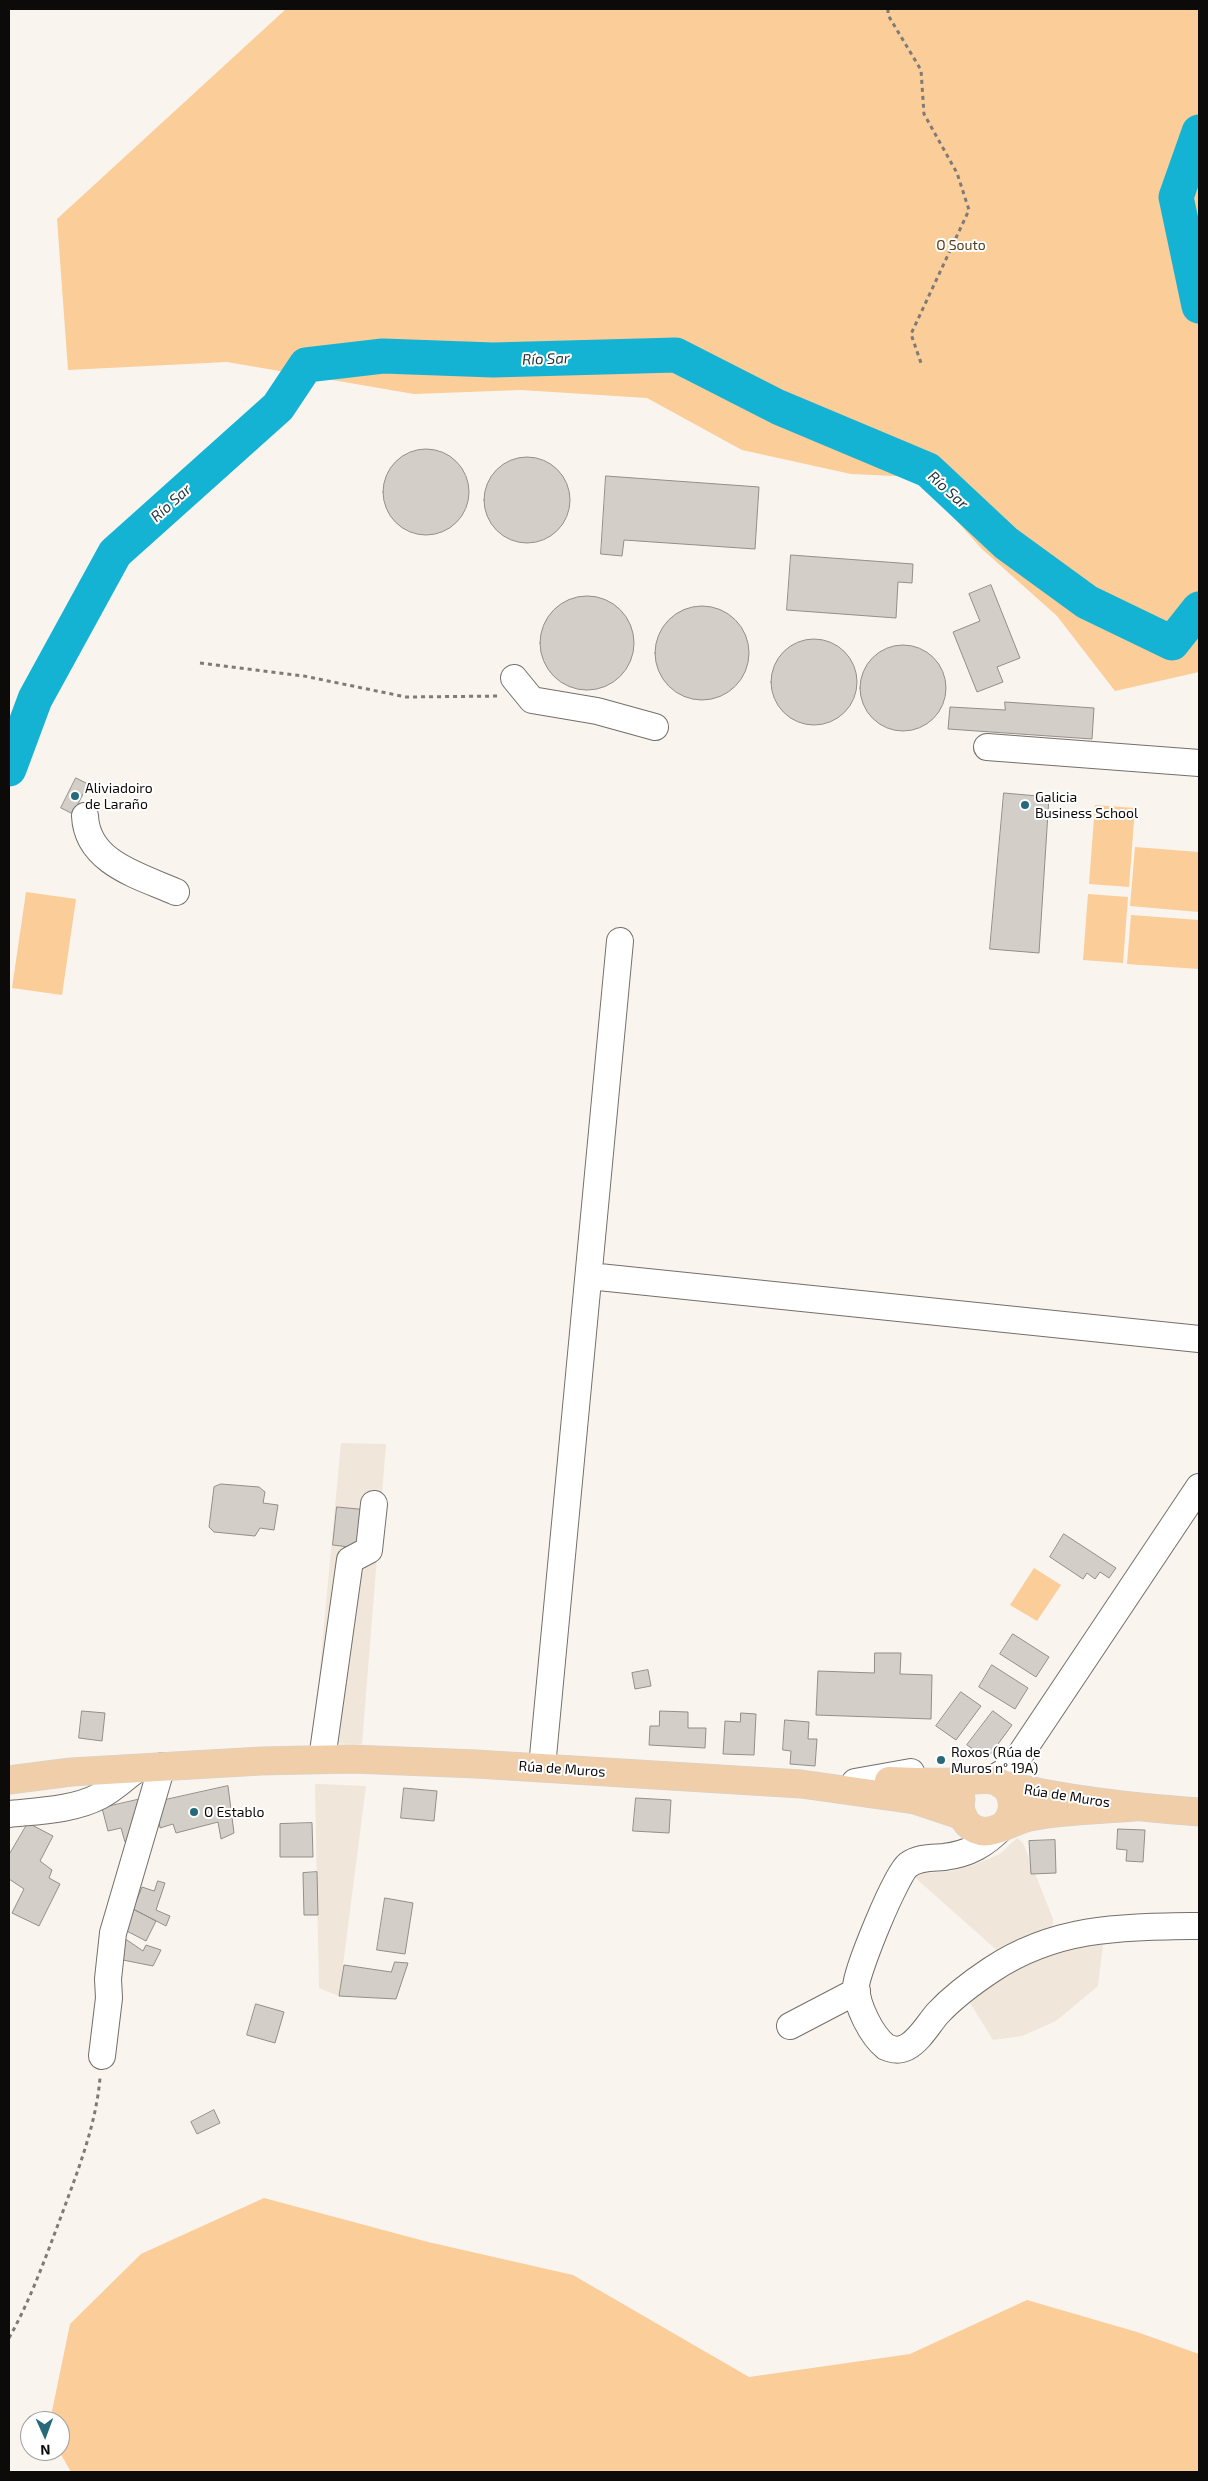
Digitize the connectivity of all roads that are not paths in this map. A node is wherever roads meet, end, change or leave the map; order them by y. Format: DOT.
graph roads {
  1 [pos="520,685"];
  2 [pos="655,727"];
  3 [pos="987,747"];
  4 [pos="1199,763"];
  5 [pos="85,816"];
  6 [pos="176,892"];
  7 [pos="620,942"];
  8 [pos="589,1276"];
  9 [pos="1199,1339"];
  10 [pos="1199,1488"];
  11 [pos="374,1504"];
  12 [pos="322,1759"];
  13 [pos="9,1767"];
  14 [pos="150,1767"];
  15 [pos="542,1767"];
  16 [pos="71,1772"];
  17 [pos="9,1780"];
  18 [pos="801,1784"];
  19 [pos="999,1796"];
  20 [pos="1134,1807"];
  21 [pos="1199,1812"];
  22 [pos="9,1814"];
  23 [pos="964,1818"];
  24 [pos="928,1858"];
  25 [pos="1199,1926"];
  26 [pos="857,1991"];
  27 [pos="790,2026"];
  28 [pos="102,2056"];
  1 -- 2 [label="street"];
  3 -- 4 [label="street"];
  5 -- 6 [label="street"];
  7 -- 8 [label="street"];
  8 -- 9 [label="street"];
  8 -- 15 [label="street"];
  10 -- 19 [label="street"];
  11 -- 12 [label="street"];
  12 -- 14 [label="main road, Rúa de Muros"];
  12 -- 15 [label="main road, Rúa de Muros"];
  13 -- 16 [label="main road"];
  14 -- 16 [label="main road, Rúa de Muros"];
  14 -- 22 [label="street"];
  14 -- 28 [label="street"];
  15 -- 18 [label="main road, Rúa de Muros"];
  16 -- 17 [label="main road"];
  18 -- 19 [label="main road, Rúa de Muros"];
  18 -- 23 [label="main road, Rúa de Muros"];
  19 -- 20 [label="main road, Rúa de Muros"];
  19 -- 20 [label="main road, Rúa de Muros"];
  19 -- 23 [label="main road, Rúa de Muros"];
  19 -- 23 [label="main road, Rúa de Muros"];
  19 -- 24 [label="street, Rúa de Muros"];
  20 -- 21 [label="main road, Rúa de Muros"];
  23 -- 24 [label="street, Rúa de Muros"];
  24 -- 26 [label="street, Rúa de Muros"];
  25 -- 26 [label="street"];
  26 -- 27 [label="street"];
}
